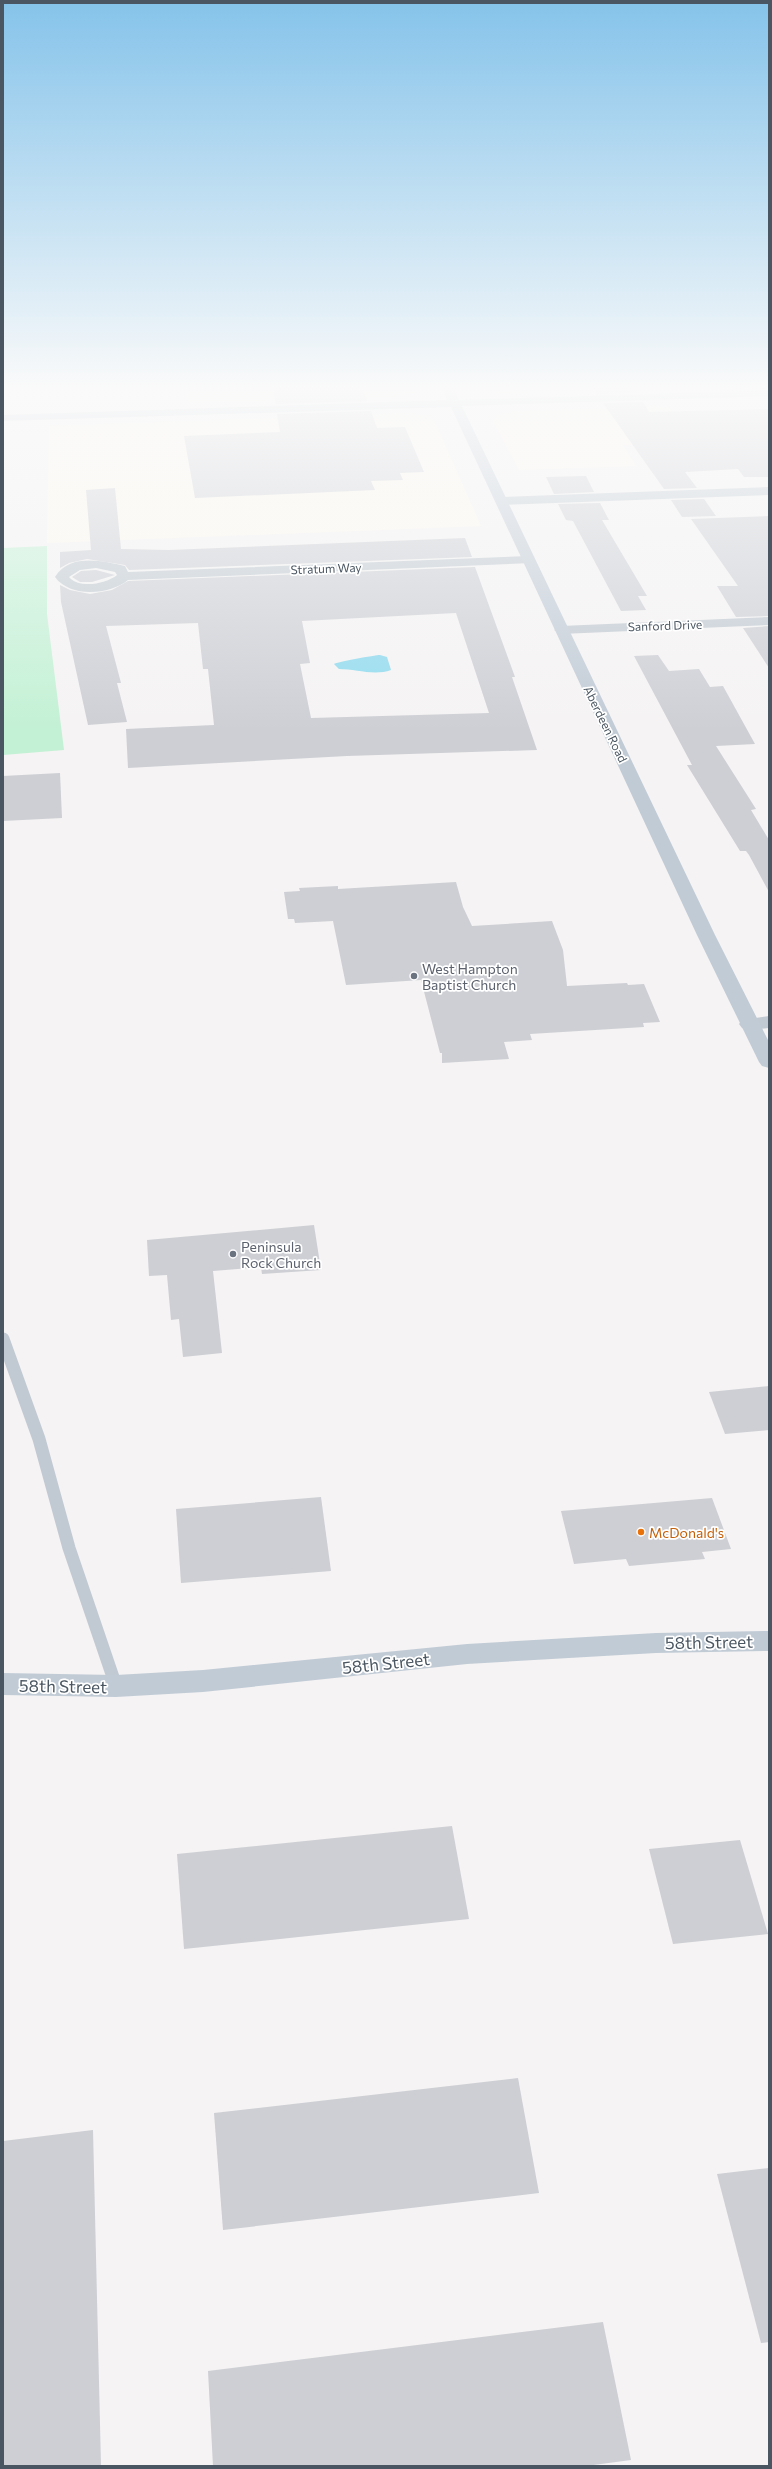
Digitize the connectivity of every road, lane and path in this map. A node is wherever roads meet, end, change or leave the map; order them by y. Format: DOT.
graph roads {
  1 [pos="522,500"];
  2 [pos="501,501"];
  3 [pos="528,560"];
  4 [pos="124,576"];
  5 [pos="769,621"];
  6 [pos="561,630"];
  7 [pos="769,1022"];
  8 [pos="749,1024"];
  9 [pos="769,1062"];
  10 [pos="3,1339"];
  11 [pos="769,1641"];
  12 [pos="3,1684"];
  13 [pos="116,1686"];
  1 -- 2 [label="street"];
  2 -- 3 [label="main road, Aberdeen Road"];
  3 -- 4 [label="street, Stratum Way"];
  3 -- 6 [label="main road, Aberdeen Road"];
  5 -- 6 [label="street, Sanford Drive"];
  6 -- 8 [label="main road, Aberdeen Road"];
  7 -- 8 [label="street"];
  8 -- 9 [label="main road, Aberdeen Road"];
  10 -- 13 [label="lane"];
  11 -- 13 [label="main road, 58th Street"];
  12 -- 13 [label="main road, 58th Street"];
}
